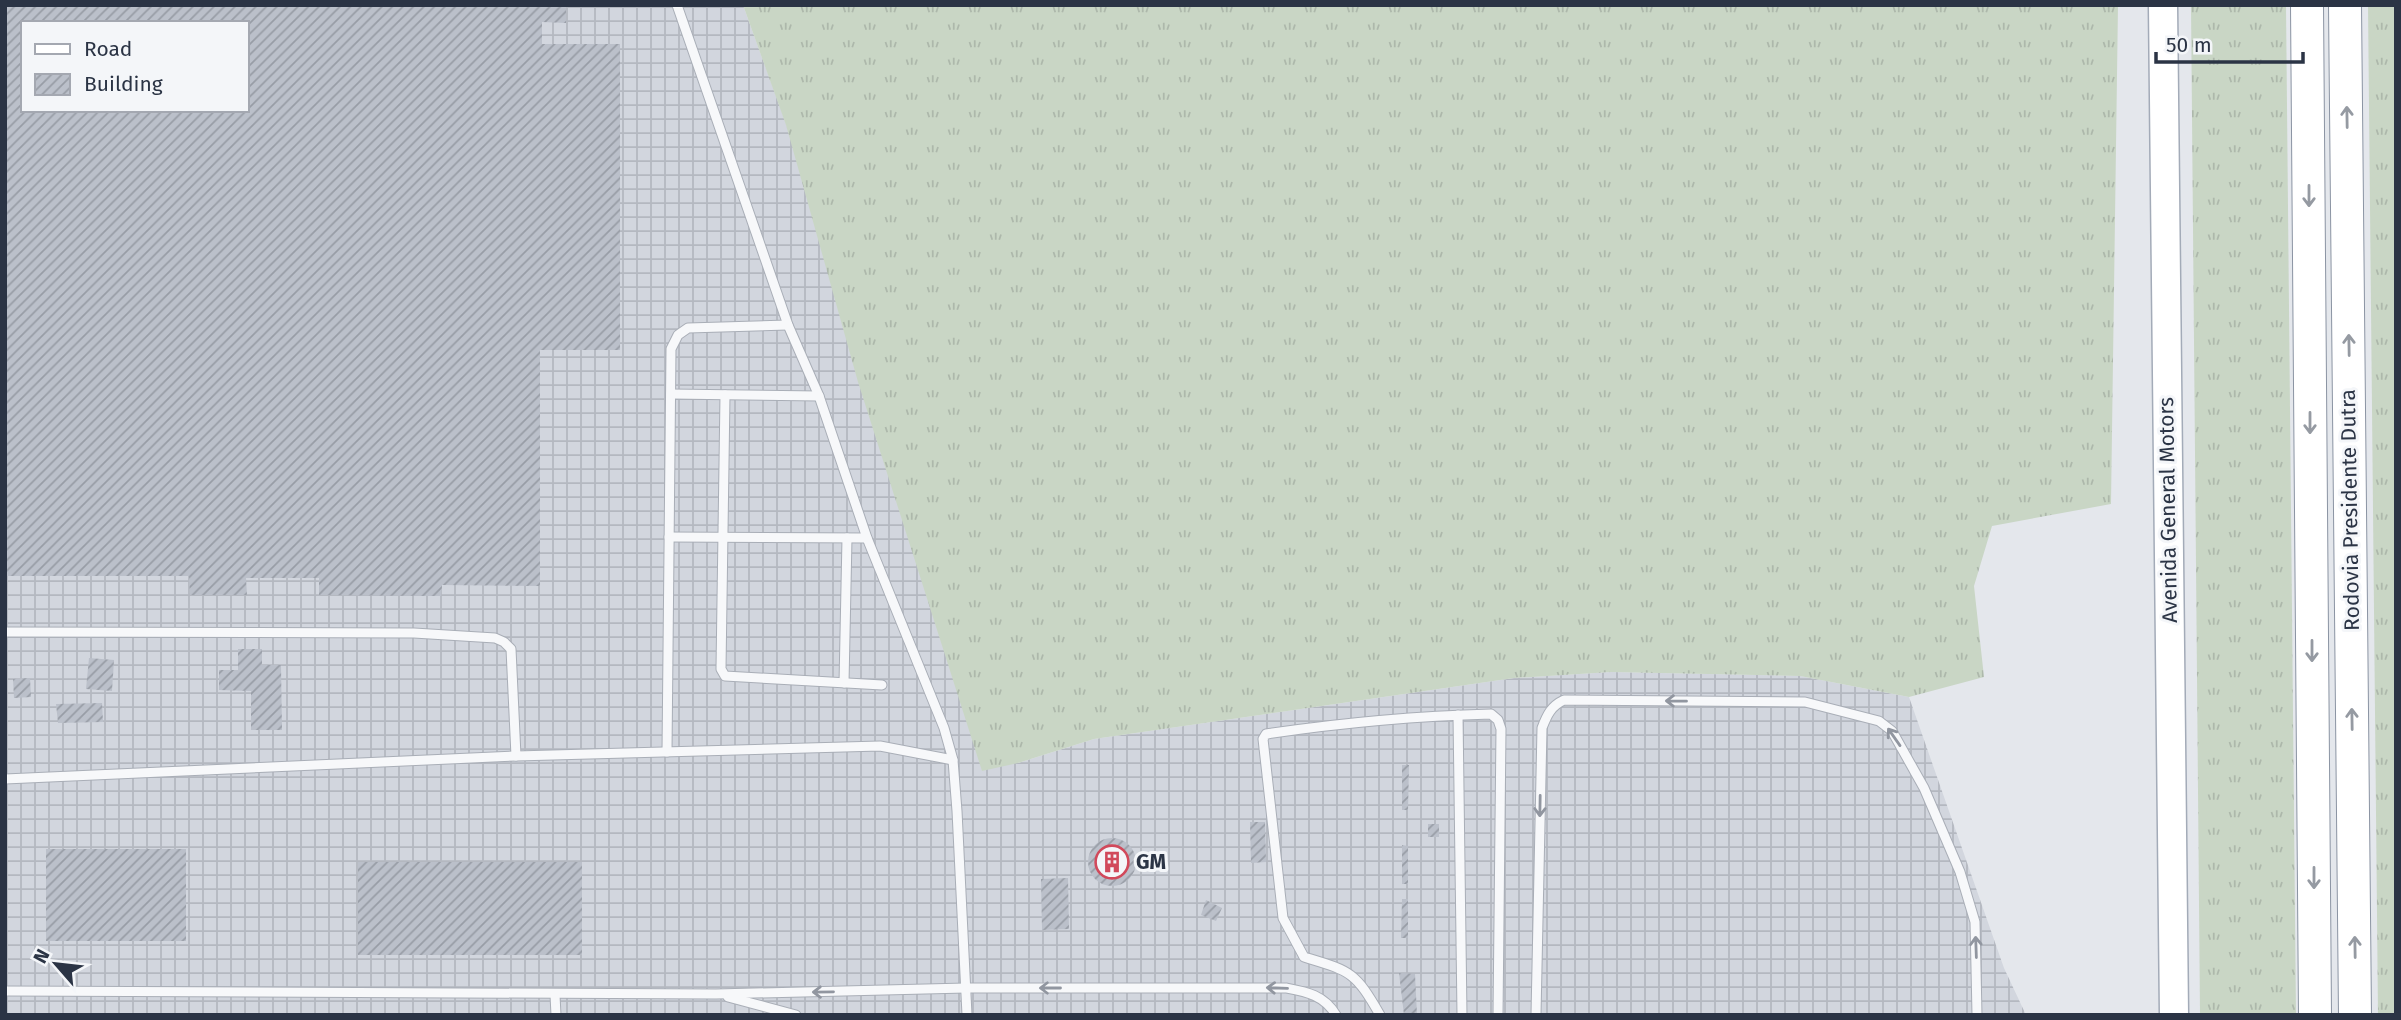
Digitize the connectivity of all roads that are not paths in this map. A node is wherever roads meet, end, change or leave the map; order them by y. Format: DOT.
graph roads {
  1 [pos="677,5"];
  2 [pos="2163,5"];
  3 [pos="2307,5"];
  4 [pos="2346,5"];
  5 [pos="788,325"];
  6 [pos="671,394"];
  7 [pos="725,395"];
  8 [pos="819,396"];
  9 [pos="669,537"];
  10 [pos="723,538"];
  11 [pos="847,538"];
  12 [pos="867,538"];
  13 [pos="5,632"];
  14 [pos="844,683"];
  15 [pos="882,685"];
  16 [pos="1458,715"];
  17 [pos="667,752"];
  18 [pos="516,757"];
  19 [pos="953,760"];
  20 [pos="5,779"];
  21 [pos="966,988"];
  22 [pos="5,991"];
  23 [pos="716,994"];
  24 [pos="555,995"];
  25 [pos="556,1015"];
  26 [pos="796,1015"];
  27 [pos="967,1015"];
  28 [pos="1336,1015"];
  29 [pos="1380,1015"];
  30 [pos="1462,1015"];
  31 [pos="1499,1015"];
  32 [pos="1536,1015"];
  33 [pos="1977,1015"];
  34 [pos="2174,1015"];
  35 [pos="2315,1015"];
  36 [pos="2355,1015"];
  1 -- 5 [label="lane"];
  2 -- 34 [label="main road, Avenida General Motors"];
  3 -- 35 [label="highway, Rodovia Presidente Dutra, one-way"];
  36 -- 4 [label="highway, Rodovia Presidente Dutra, one-way"];
  5 -- 6 [label="lane"];
  5 -- 8 [label="lane"];
  6 -- 7 [label="lane"];
  6 -- 9 [label="lane"];
  7 -- 8 [label="lane"];
  7 -- 10 [label="lane"];
  8 -- 12 [label="lane"];
  9 -- 10 [label="lane"];
  9 -- 17 [label="lane"];
  10 -- 11 [label="lane"];
  10 -- 14 [label="lane"];
  11 -- 12 [label="lane"];
  11 -- 14 [label="lane"];
  12 -- 19 [label="lane"];
  13 -- 18 [label="lane"];
  14 -- 15 [label="lane"];
  16 -- 29 [label="lane"];
  16 -- 30 [label="lane"];
  16 -- 31 [label="lane"];
  17 -- 18 [label="lane"];
  17 -- 19 [label="lane"];
  18 -- 20 [label="lane"];
  19 -- 21 [label="lane"];
  21 -- 23 [label="lane, one-way"];
  21 -- 27 [label="lane"];
  28 -- 21 [label="lane, one-way"];
  22 -- 24 [label="lane"];
  23 -- 24 [label="lane"];
  23 -- 26 [label="lane"];
  24 -- 25 [label="lane"];
  33 -- 32 [label="lane, one-way"];
}
